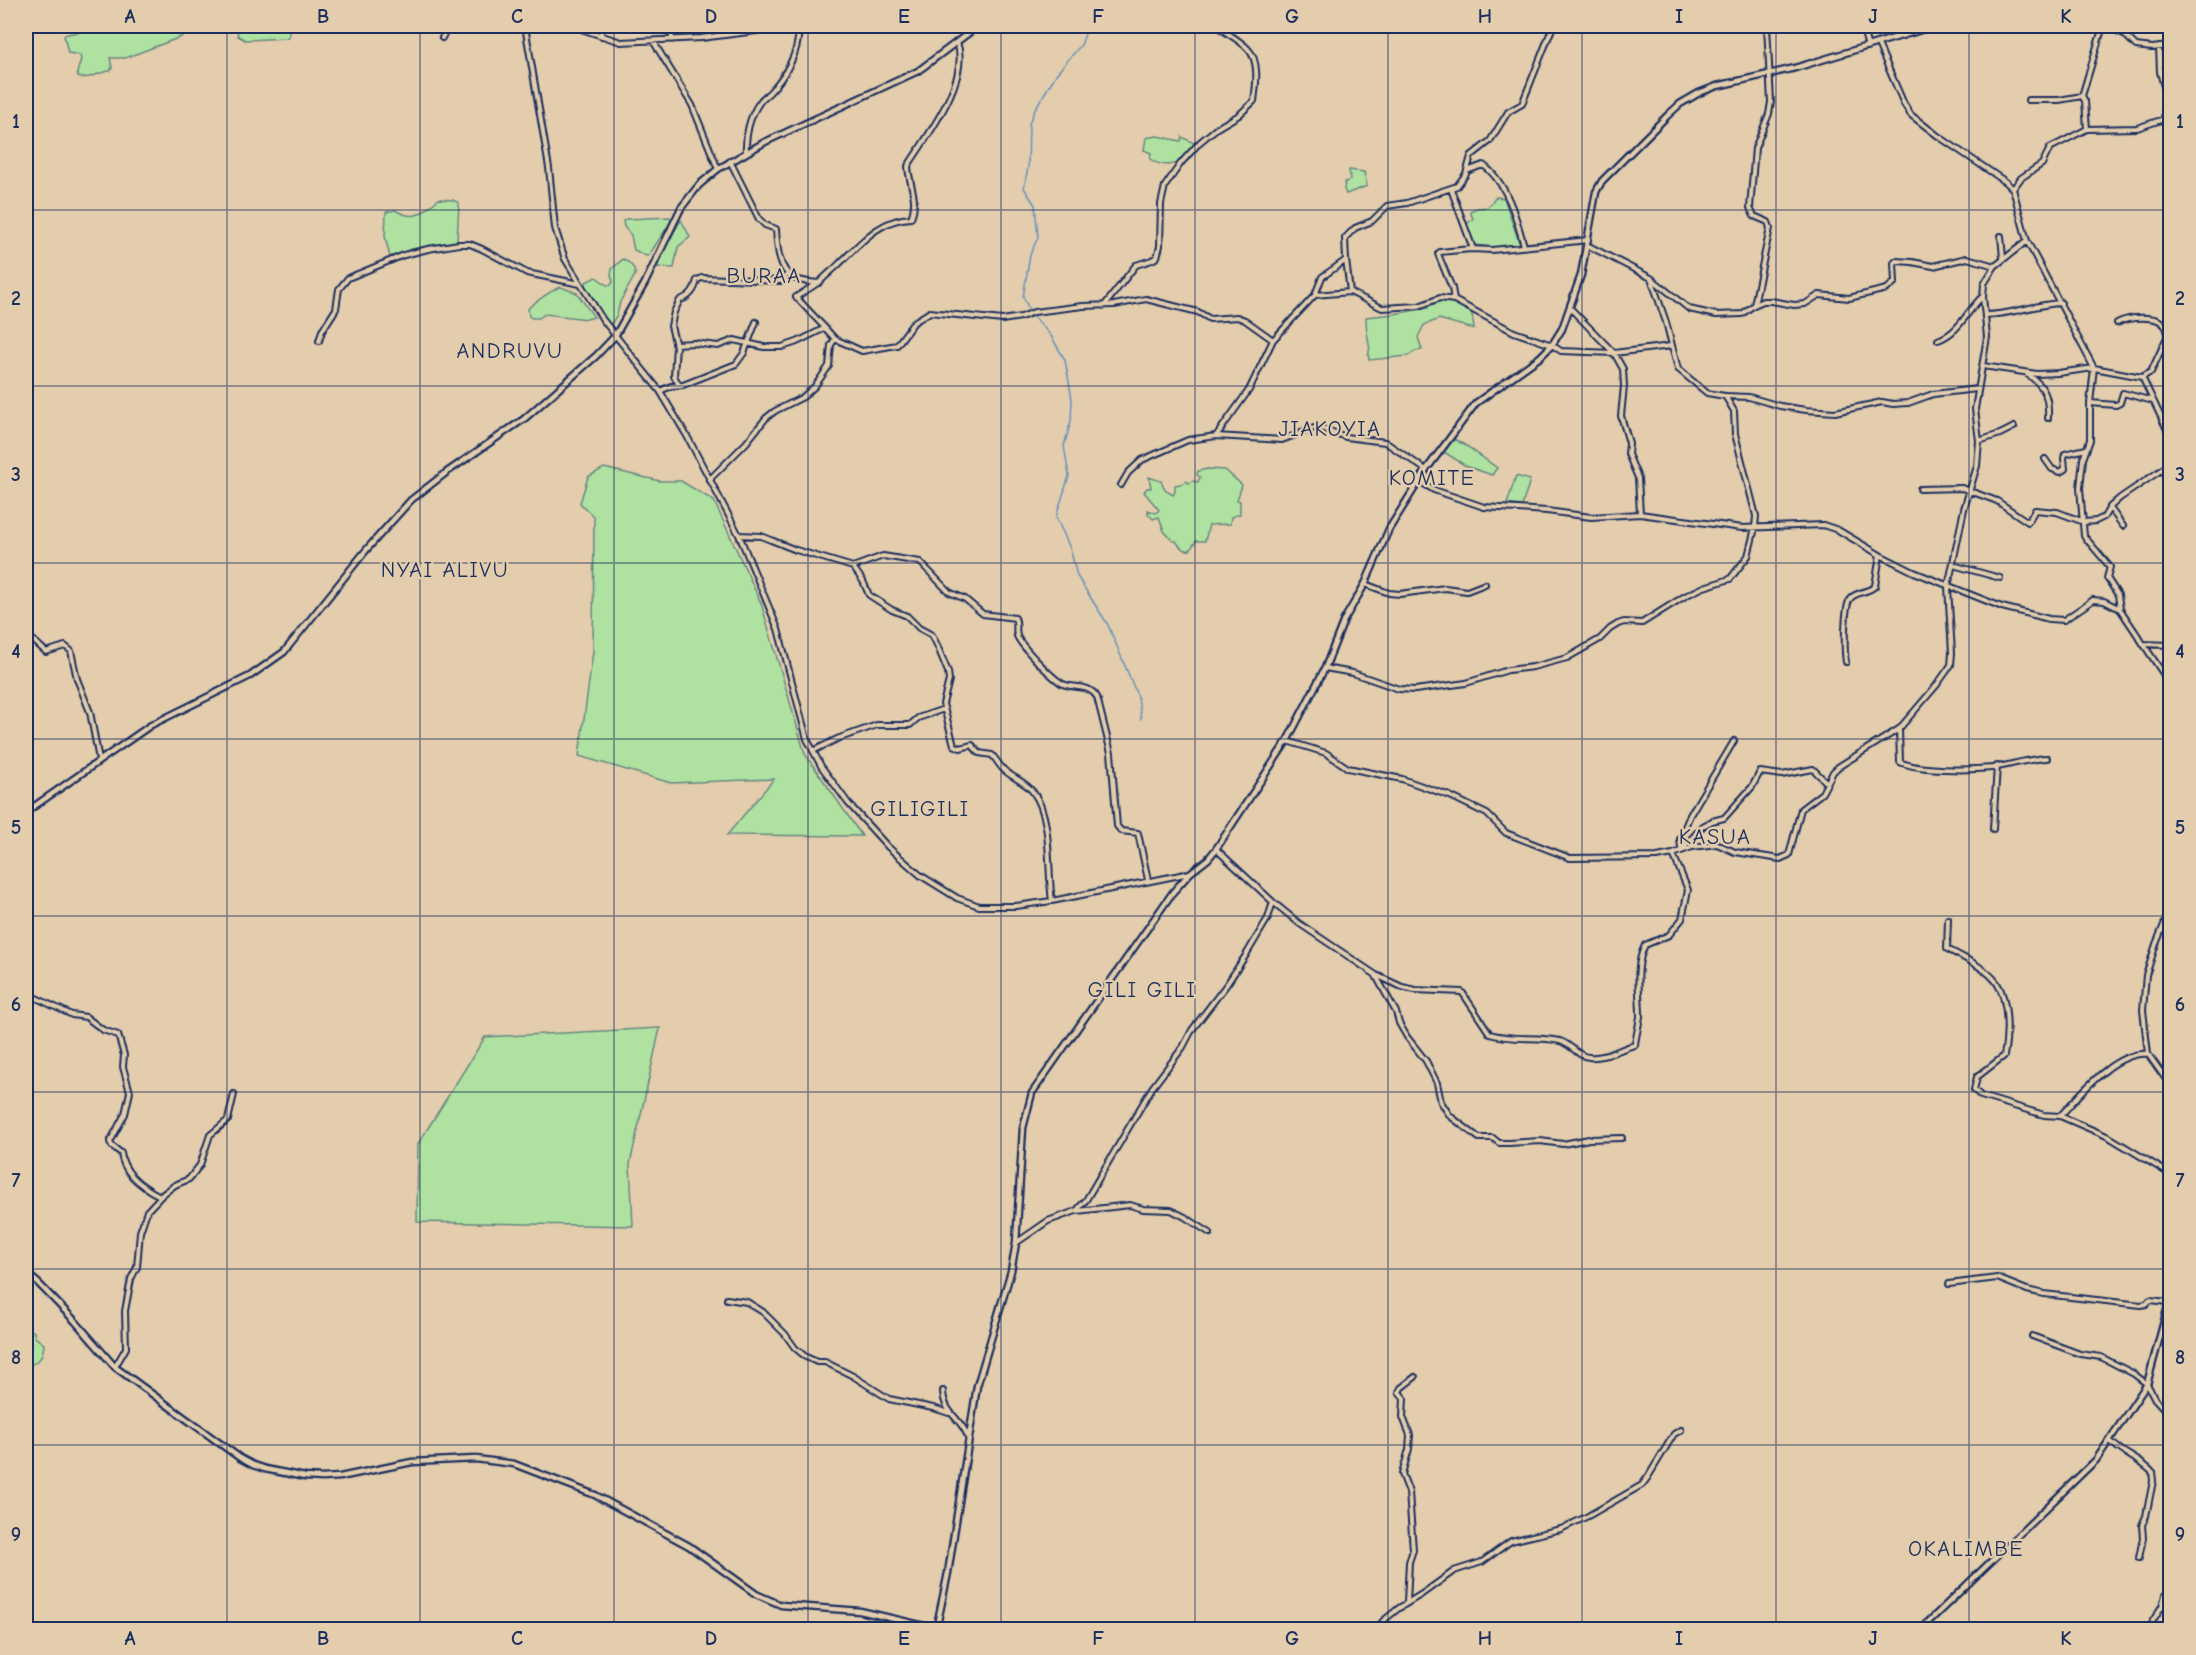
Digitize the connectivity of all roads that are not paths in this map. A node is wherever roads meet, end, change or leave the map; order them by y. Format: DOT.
graph roads {
  1 [pos="448,26"];
  2 [pos="525,26"];
  3 [pos="572,26"];
  4 [pos="601,26"];
  5 [pos="671,26"];
  6 [pos="797,26"];
  7 [pos="885,26"];
  8 [pos="917,26"];
  9 [pos="978,26"];
  10 [pos="1217,26"];
  11 [pos="1553,26"];
  12 [pos="1767,26"];
  13 [pos="1862,26"];
  14 [pos="1934,26"];
  15 [pos="2104,26"];
  16 [pos="601,36"];
  17 [pos="442,38"];
  18 [pos="672,40"];
  19 [pos="653,41"];
  20 [pos="957,42"];
  21 [pos="1878,44"];
  22 [pos="2170,46"];
  23 [pos="1868,47"];
  24 [pos="2159,47"];
  25 [pos="1770,75"];
  26 [pos="2082,96"];
  27 [pos="2028,100"];
  28 [pos="2087,129"];
  29 [pos="746,152"];
  30 [pos="730,161"];
  31 [pos="718,169"];
  32 [pos="1467,171"];
  33 [pos="1451,189"];
  34 [pos="2013,189"];
  35 [pos="2001,236"];
  36 [pos="2027,241"];
  37 [pos="1587,242"];
  38 [pos="1524,246"];
  39 [pos="1474,250"];
  40 [pos="2003,259"];
  41 [pos="1346,260"];
  42 [pos="1995,266"];
  43 [pos="788,273"];
  44 [pos="1651,278"];
  45 [pos="819,283"];
  46 [pos="580,284"];
  47 [pos="1350,292"];
  48 [pos="1315,295"];
  49 [pos="1983,297"];
  50 [pos="1454,300"];
  51 [pos="2061,303"];
  52 [pos="1754,305"];
  53 [pos="1103,306"];
  54 [pos="1570,309"];
  55 [pos="1985,315"];
  56 [pos="756,322"];
  57 [pos="2117,323"];
  58 [pos="825,328"];
  59 [pos="615,336"];
  60 [pos="2169,336"];
  61 [pos="835,339"];
  62 [pos="1273,340"];
  63 [pos="1938,340"];
  64 [pos="319,341"];
  65 [pos="675,344"];
  66 [pos="747,344"];
  67 [pos="1552,345"];
  68 [pos="1671,346"];
  69 [pos="1614,352"];
  70 [pos="1983,366"];
  71 [pos="2094,368"];
  72 [pos="2027,374"];
  73 [pos="2142,377"];
  74 [pos="679,385"];
  75 [pos="1977,389"];
  76 [pos="660,391"];
  77 [pos="1725,396"];
  78 [pos="2153,401"];
  79 [pos="2090,404"];
  80 [pos="2048,418"];
  81 [pos="2014,427"];
  82 [pos="1216,436"];
  83 [pos="2170,436"];
  84 [pos="1979,441"];
  85 [pos="2086,449"];
  86 [pos="2045,459"];
  87 [pos="2170,464"];
  88 [pos="2164,468"];
  89 [pos="1426,470"];
  90 [pos="709,480"];
  91 [pos="1419,481"];
  92 [pos="1121,485"];
  93 [pos="1920,489"];
  94 [pos="1971,491"];
  95 [pos="2170,492"];
  96 [pos="2110,507"];
  97 [pos="1640,514"];
  98 [pos="2084,522"];
  99 [pos="2123,526"];
  100 [pos="1755,528"];
  101 [pos="739,534"];
  102 [pos="1880,555"];
  103 [pos="1953,565"];
  104 [pos="853,567"];
  105 [pos="2000,578"];
  106 [pos="1365,584"];
  107 [pos="1485,584"];
  108 [pos="1948,587"];
  109 [pos="2120,609"];
  110 [pos="26,639"];
  111 [pos="2142,644"];
  112 [pos="2170,645"];
  113 [pos="1846,662"];
  114 [pos="1325,668"];
  115 [pos="2170,684"];
  116 [pos="944,709"];
  117 [pos="1899,729"];
  118 [pos="1287,741"];
  119 [pos="1734,741"];
  120 [pos="813,751"];
  121 [pos="2047,758"];
  122 [pos="99,760"];
  123 [pos="1997,766"];
  124 [pos="1827,783"];
  125 [pos="26,812"];
  126 [pos="1993,829"];
  127 [pos="1216,849"];
  128 [pos="1680,850"];
  129 [pos="1673,854"];
  130 [pos="1190,873"];
  131 [pos="1148,880"];
  132 [pos="1052,901"];
  133 [pos="1273,902"];
  134 [pos="2170,910"];
  135 [pos="1948,919"];
  136 [pos="1376,975"];
  137 [pos="26,993"];
  138 [pos="2148,1054"];
  139 [pos="2170,1085"];
  140 [pos="234,1094"];
  141 [pos="2060,1116"];
  142 [pos="1622,1138"];
  143 [pos="2170,1174"];
  144 [pos="160,1196"];
  145 [pos="1076,1211"];
  146 [pos="1210,1233"];
  147 [pos="1016,1243"];
  148 [pos="26,1273"];
  149 [pos="1949,1284"];
  150 [pos="727,1299"];
  151 [pos="2170,1301"];
  152 [pos="2032,1336"];
  153 [pos="115,1367"];
  154 [pos="1415,1377"];
  155 [pos="2147,1384"];
  156 [pos="943,1391"];
  157 [pos="949,1413"];
  158 [pos="2170,1423"];
  159 [pos="1681,1430"];
  160 [pos="968,1438"];
  161 [pos="2110,1441"];
  162 [pos="2139,1558"];
  163 [pos="2170,1590"];
  164 [pos="1407,1602"];
  165 [pos="938,1629"];
  166 [pos="1377,1629"];
  167 [pos="1920,1629"];
  168 [pos="2147,1629"];
  1 -- 17 [label="street"];
  2 -- 46 [label="street"];
  3 -- 16 [label="street"];
  4 -- 16 [label="street"];
  5 -- 18 [label="street"];
  6 -- 7 [label="street"];
  6 -- 18 [label="street"];
  6 -- 29 [label="street"];
  7 -- 8 [label="street"];
  9 -- 20 [label="street"];
  10 -- 53 [label="street"];
  11 -- 32 [label="street"];
  12 -- 25 [label="street"];
  13 -- 23 [label="street"];
  14 -- 21 [label="street"];
  15 -- 24 [label="street"];
  15 -- 26 [label="street"];
  16 -- 19 [label="street"];
  18 -- 19 [label="street"];
  19 -- 31 [label="street"];
  20 -- 29 [label="street"];
  20 -- 45 [label="street"];
  21 -- 23 [label="street"];
  21 -- 34 [label="street"];
  22 -- 24 [label="street"];
  23 -- 25 [label="street"];
  24 -- 28 [label="street"];
  25 -- 37 [label="street"];
  25 -- 52 [label="street"];
  26 -- 27 [label="street"];
  26 -- 28 [label="street"];
  28 -- 34 [label="street"];
  29 -- 30 [label="street"];
  30 -- 31 [label="street"];
  30 -- 43 [label="street"];
  31 -- 59 [label="street"];
  32 -- 33 [label="street"];
  32 -- 38 [label="street"];
  33 -- 39 [label="street"];
  33 -- 41 [label="street"];
  34 -- 36 [label="street"];
  35 -- 40 [label="street"];
  36 -- 40 [label="street"];
  36 -- 51 [label="street"];
  37 -- 38 [label="street"];
  37 -- 44 [label="street"];
  37 -- 54 [label="street"];
  38 -- 39 [label="street"];
  39 -- 50 [label="street"];
  40 -- 42 [label="street"];
  41 -- 47 [label="street"];
  41 -- 48 [label="street"];
  42 -- 49 [label="street"];
  42 -- 52 [label="street"];
  43 -- 45 [label="street"];
  43 -- 65 [label="street"];
  44 -- 52 [label="street"];
  44 -- 68 [label="street"];
  45 -- 58 [label="street"];
  46 -- 59 [label="street"];
  46 -- 64 [label="street"];
  47 -- 48 [label="street"];
  47 -- 50 [label="street"];
  48 -- 62 [label="street"];
  49 -- 55 [label="street"];
  49 -- 63 [label="street"];
  50 -- 67 [label="street"];
  51 -- 55 [label="street"];
  51 -- 71 [label="street"];
  53 -- 61 [label="street"];
  53 -- 62 [label="street"];
  54 -- 67 [label="street"];
  54 -- 69 [label="street"];
  55 -- 70 [label="street"];
  56 -- 66 [label="street"];
  57 -- 60 [label="street"];
  58 -- 61 [label="street"];
  58 -- 66 [label="street"];
  59 -- 76 [label="street"];
  59 -- 122 [label="street"];
  60 -- 73 [label="street"];
  61 -- 90 [label="street"];
  62 -- 82 [label="street"];
  65 -- 66 [label="street"];
  65 -- 74 [label="street"];
  66 -- 74 [label="street"];
  67 -- 69 [label="street"];
  67 -- 89 [label="street"];
  68 -- 69 [label="street"];
  68 -- 77 [label="street"];
  69 -- 97 [label="street"];
  70 -- 72 [label="street"];
  70 -- 75 [label="street"];
  71 -- 72 [label="street"];
  71 -- 73 [label="street"];
  71 -- 79 [label="street"];
  72 -- 80 [label="street"];
  73 -- 78 [label="street"];
  74 -- 76 [label="street"];
  75 -- 77 [label="street"];
  75 -- 84 [label="street"];
  76 -- 90 [label="street"];
  77 -- 100 [label="street"];
  78 -- 79 [label="street"];
  78 -- 83 [label="street"];
  79 -- 85 [label="street"];
  81 -- 84 [label="street"];
  82 -- 89 [label="street"];
  82 -- 92 [label="street"];
  84 -- 94 [label="street"];
  85 -- 86 [label="street"];
  85 -- 98 [label="street"];
  87 -- 88 [label="street"];
  88 -- 95 [label="street"];
  88 -- 96 [label="street"];
  89 -- 91 [label="street"];
  90 -- 101 [label="street"];
  91 -- 97 [label="street"];
  91 -- 106 [label="street"];
  93 -- 94 [label="street"];
  94 -- 98 [label="street"];
  94 -- 103 [label="street"];
  96 -- 98 [label="street"];
  96 -- 99 [label="street"];
  97 -- 100 [label="street"];
  98 -- 109 [label="street"];
  100 -- 102 [label="street"];
  100 -- 114 [label="street"];
  101 -- 104 [label="street"];
  101 -- 120 [label="street"];
  102 -- 108 [label="street"];
  102 -- 113 [label="street"];
  103 -- 105 [label="street"];
  103 -- 108 [label="street"];
  104 -- 116 [label="street"];
  104 -- 131 [label="street"];
  106 -- 107 [label="street"];
  106 -- 114 [label="street"];
  108 -- 109 [label="street"];
  108 -- 117 [label="street"];
  109 -- 111 [label="street"];
  110 -- 122 [label="street"];
  111 -- 112 [label="street"];
  111 -- 115 [label="street"];
  114 -- 118 [label="street"];
  116 -- 120 [label="street"];
  116 -- 132 [label="street"];
  117 -- 123 [label="street"];
  117 -- 124 [label="street"];
  118 -- 127 [label="street"];
  118 -- 129 [label="street"];
  119 -- 128 [label="street"];
  120 -- 132 [label="street"];
  121 -- 123 [label="street"];
  122 -- 125 [label="street"];
  123 -- 126 [label="street"];
  124 -- 128 [label="street"];
  124 -- 128 [label="street"];
  127 -- 130 [label="street"];
  127 -- 133 [label="street"];
  128 -- 129 [label="street"];
  129 -- 136 [label="street"];
  130 -- 131 [label="street"];
  130 -- 147 [label="street"];
  131 -- 132 [label="street"];
  133 -- 136 [label="street"];
  133 -- 145 [label="street"];
  134 -- 138 [label="street"];
  135 -- 141 [label="street"];
  136 -- 142 [label="street"];
  137 -- 144 [label="street"];
  138 -- 139 [label="street"];
  138 -- 141 [label="street"];
  140 -- 144 [label="street"];
  141 -- 143 [label="street"];
  144 -- 153 [label="street"];
  145 -- 146 [label="street"];
  145 -- 147 [label="street"];
  147 -- 160 [label="street"];
  148 -- 153 [label="street"];
  149 -- 151 [label="street"];
  150 -- 157 [label="street"];
  151 -- 155 [label="street"];
  152 -- 155 [label="street"];
  153 -- 165 [label="street"];
  154 -- 164 [label="street"];
  155 -- 158 [label="street"];
  155 -- 161 [label="street"];
  156 -- 157 [label="street"];
  157 -- 160 [label="street"];
  159 -- 164 [label="street"];
  160 -- 165 [label="street"];
  161 -- 162 [label="street"];
  161 -- 167 [label="street"];
  163 -- 168 [label="street"];
  164 -- 166 [label="street"];
}
